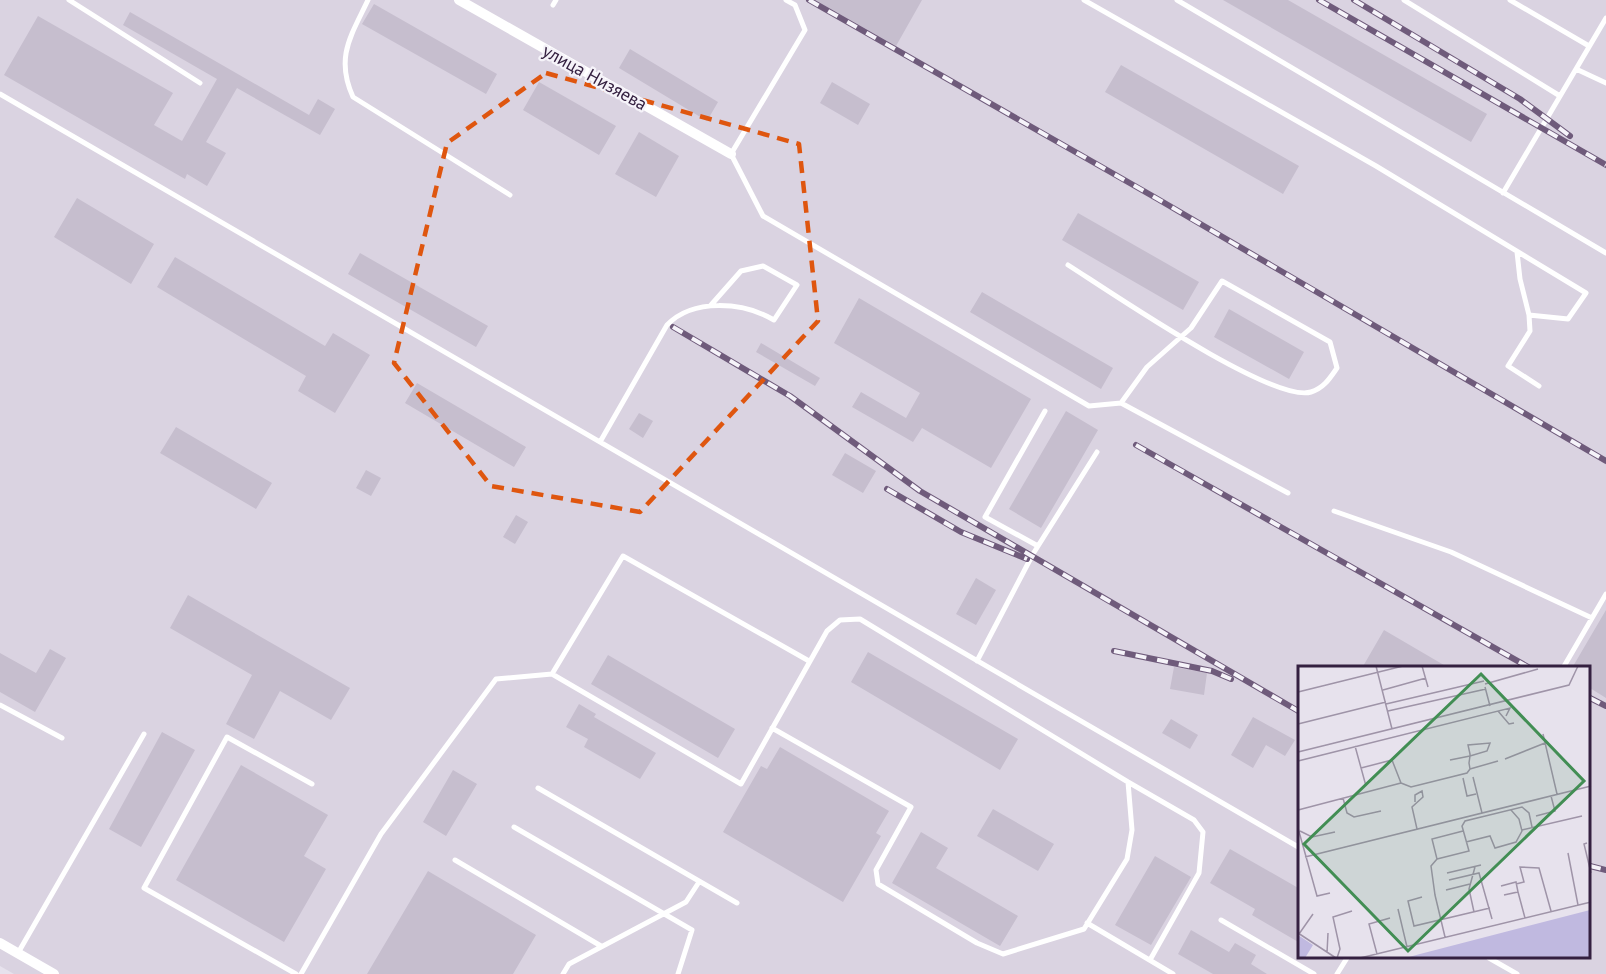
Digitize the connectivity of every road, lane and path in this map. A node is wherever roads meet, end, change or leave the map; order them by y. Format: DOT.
graph roads {
  1 [pos="69,0"];
  2 [pos="368,0"];
  3 [pos="459,0"];
  4 [pos="786,0"];
  5 [pos="1084,0"];
  6 [pos="1177,0"];
  7 [pos="1404,0"];
  8 [pos="1510,0"];
  9 [pos="1606,18"];
  10 [pos="1589,46"];
  11 [pos="1576,69"];
  12 [pos="200,83"];
  13 [pos="1606,83"];
  14 [pos="0,94"];
  15 [pos="1560,96"];
  16 [pos="731,154"];
  17 [pos="1503,193"];
  18 [pos="510,195"];
  19 [pos="1517,252"];
  20 [pos="1606,253"];
  21 [pos="1068,265"];
  22 [pos="711,305"];
  23 [pos="1529,315"];
  24 [pos="1181,337"];
  25 [pos="1539,386"];
  26 [pos="1121,403"];
  27 [pos="1045,411"];
  28 [pos="600,442"];
  29 [pos="1097,452"];
  30 [pos="1288,493"];
  31 [pos="1334,511"];
  32 [pos="1038,546"];
  33 [pos="1606,594"];
  34 [pos="1592,618"];
  35 [pos="809,661"];
  36 [pos="977,661"];
  37 [pos="1564,666"];
  38 [pos="552,674"];
  39 [pos="0,705"];
  40 [pos="772,728"];
  41 [pos="144,734"];
  42 [pos="62,738"];
  43 [pos="1128,782"];
  44 [pos="312,784"];
  45 [pos="538,788"];
  46 [pos="514,827"];
  47 [pos="1298,847"];
  48 [pos="455,860"];
  49 [pos="699,882"];
  50 [pos="737,903"];
  51 [pos="662,912"];
  52 [pos="1221,920"];
  53 [pos="1088,923"];
  54 [pos="0,943"];
  55 [pos="601,946"];
  56 [pos="18,953"];
  57 [pos="1346,959"];
  58 [pos="1492,959"];
  59 [pos="1150,960"];
  60 [pos="54,974"];
  61 [pos="296,974"];
  62 [pos="301,974"];
  63 [pos="563,974"];
  64 [pos="678,974"];
  65 [pos="1173,974"];
  66 [pos="1314,974"];
  67 [pos="1337,974"];
  68 [pos="1517,974"];
  1 -- 12 [label="lane"];
  2 -- 18 [label="lane"];
  3 -- 16 [label="street, улица Низяева"];
  4 -- 16 [label="lane"];
  5 -- 19 [label="lane"];
  6 -- 17 [label="lane"];
  7 -- 15 [label="lane"];
  8 -- 10 [label="lane"];
  9 -- 10 [label="lane"];
  10 -- 11 [label="lane"];
  11 -- 13 [label="lane"];
  11 -- 15 [label="lane"];
  14 -- 28 [label="lane"];
  15 -- 17 [label="lane"];
  16 -- 26 [label="lane"];
  17 -- 20 [label="lane"];
  19 -- 23 [label="lane"];
  19 -- 23 [label="lane"];
  21 -- 24 [label="lane"];
  22 -- 22 [label="lane"];
  22 -- 28 [label="lane"];
  23 -- 25 [label="lane"];
  24 -- 24 [label="lane"];
  24 -- 26 [label="lane"];
  26 -- 30 [label="lane"];
  27 -- 32 [label="lane"];
  28 -- 36 [label="lane"];
  29 -- 32 [label="lane"];
  31 -- 34 [label="lane"];
  32 -- 36 [label="lane"];
  33 -- 34 [label="lane"];
  34 -- 37 [label="lane"];
  35 -- 38 [label="lane"];
  35 -- 40 [label="lane"];
  35 -- 43 [label="lane"];
  36 -- 47 [label="lane"];
  38 -- 40 [label="lane"];
  38 -- 62 [label="lane"];
  39 -- 42 [label="lane"];
  40 -- 53 [label="lane"];
  41 -- 56 [label="lane"];
  43 -- 53 [label="lane"];
  43 -- 59 [label="lane"];
  44 -- 61 [label="lane"];
  45 -- 49 [label="lane"];
  46 -- 51 [label="lane"];
  48 -- 55 [label="lane"];
  49 -- 50 [label="lane"];
  49 -- 51 [label="lane"];
  51 -- 55 [label="lane"];
  51 -- 64 [label="lane"];
  52 -- 66 [label="lane"];
  53 -- 59 [label="lane"];
  54 -- 56 [label="street"];
  55 -- 63 [label="lane"];
  56 -- 60 [label="street"];
  57 -- 67 [label="lane"];
  58 -- 68 [label="lane"];
  59 -- 65 [label="lane"];
}
